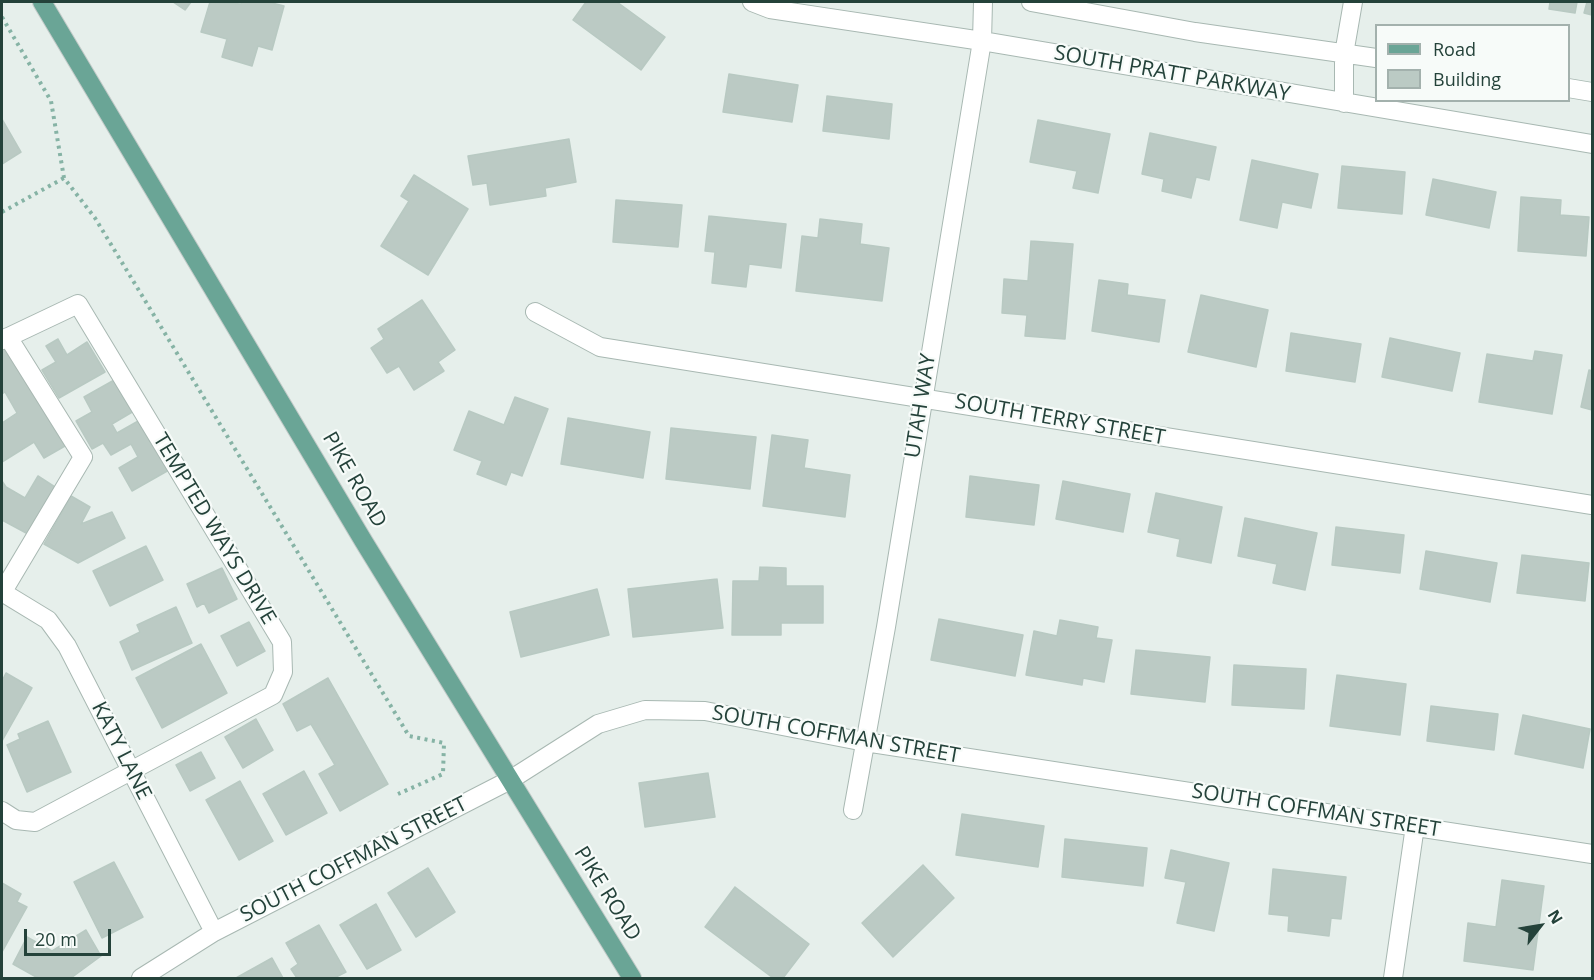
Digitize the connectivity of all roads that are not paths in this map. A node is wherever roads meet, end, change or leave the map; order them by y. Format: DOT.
graph roads {
  1 [pos="42,2"];
  2 [pos="752,2"];
  3 [pos="982,2"];
  4 [pos="1032,2"];
  5 [pos="1353,2"];
  6 [pos="982,41"];
  7 [pos="1344,54"];
  8 [pos="1375,58"];
  9 [pos="1570,88"];
  10 [pos="1593,92"];
  11 [pos="1344,103"];
  12 [pos="1593,144"];
  13 [pos="535,312"];
  14 [pos="5,339"];
  15 [pos="922,397"];
  16 [pos="1593,505"];
  17 [pos="2,592"];
  18 [pos="865,742"];
  19 [pos="131,771"];
  20 [pos="510,780"];
  21 [pos="853,810"];
  22 [pos="2,811"];
  23 [pos="1415,826"];
  24 [pos="1593,854"];
  25 [pos="214,932"];
  26 [pos="141,978"];
  27 [pos="632,978"];
  28 [pos="1393,978"];
  1 -- 20 [label="main road, PIKE ROAD"];
  2 -- 6 [label="street, SOUTH PRATT PARKWAY"];
  3 -- 6 [label="street, UTAH WAY"];
  4 -- 7 [label="street"];
  5 -- 7 [label="street"];
  6 -- 11 [label="street, SOUTH PRATT PARKWAY"];
  6 -- 15 [label="street, UTAH WAY"];
  7 -- 8 [label="street"];
  7 -- 11 [label="street"];
  9 -- 10 [label="street"];
  11 -- 12 [label="street, SOUTH PRATT PARKWAY"];
  13 -- 15 [label="street, SOUTH TERRY STREET"];
  14 -- 17 [label="street"];
  14 -- 19 [label="street, TEMPTED WAYS DRIVE"];
  15 -- 16 [label="street, SOUTH TERRY STREET"];
  15 -- 18 [label="street, UTAH WAY"];
  17 -- 19 [label="street, KATY LANE"];
  18 -- 20 [label="street, SOUTH COFFMAN STREET"];
  18 -- 21 [label="street, UTAH WAY"];
  18 -- 23 [label="street, SOUTH COFFMAN STREET"];
  19 -- 22 [label="street, TEMPTED WAYS DRIVE"];
  19 -- 25 [label="street, KATY LANE"];
  20 -- 25 [label="street, SOUTH COFFMAN STREET"];
  20 -- 27 [label="main road, PIKE ROAD"];
  23 -- 24 [label="street, SOUTH COFFMAN STREET"];
  23 -- 28 [label="street"];
  25 -- 26 [label="street, SOUTH COFFMAN STREET"];
}
